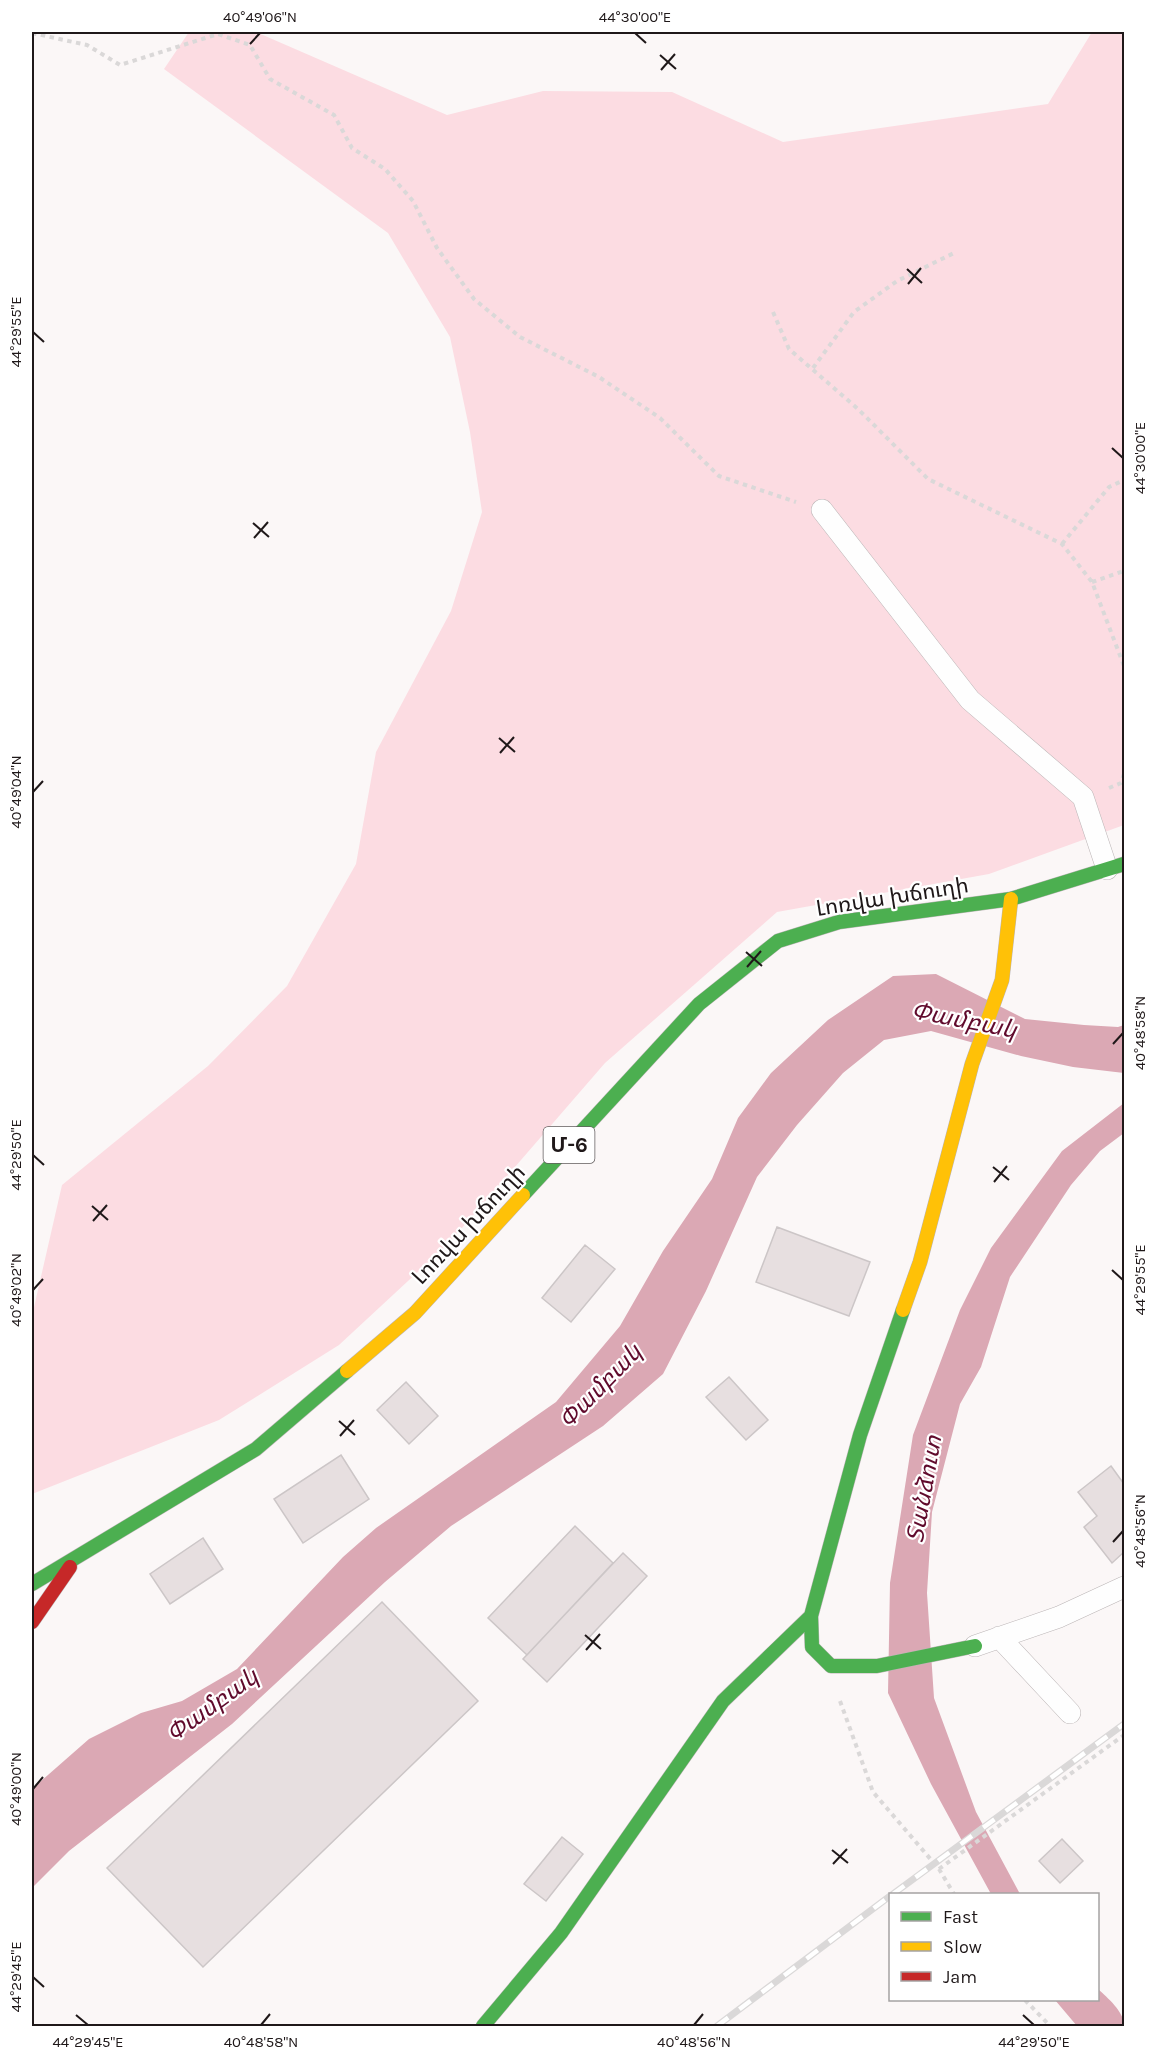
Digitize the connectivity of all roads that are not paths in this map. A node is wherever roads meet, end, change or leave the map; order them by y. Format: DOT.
graph roads {
  1 [pos="822,510"];
  2 [pos="1116,866"];
  3 [pos="1011,899"];
  4 [pos="74,1560"];
  5 [pos="32,1584"];
  6 [pos="1125,1587"];
  7 [pos="811,1616"];
  8 [pos="32,1622"];
  9 [pos="999,1637"];
  10 [pos="975,1646"];
  11 [pos="1070,1713"];
  12 [pos="483,2026"];
  1 -- 2 [label="lane"];
  2 -- 3 [label="main road, Լոռվա խճուղի / Մ-6"];
  3 -- 4 [label="main road, Լոռվա խճուղի / Մ-6"];
  3 -- 7 [label="main road"];
  4 -- 5 [label="main road, Մ-6"];
  4 -- 8 [label="main road, Մ-6"];
  6 -- 9 [label="lane"];
  7 -- 10 [label="main road"];
  7 -- 12 [label="main road"];
  9 -- 10 [label="lane"];
  9 -- 11 [label="lane"];
}
